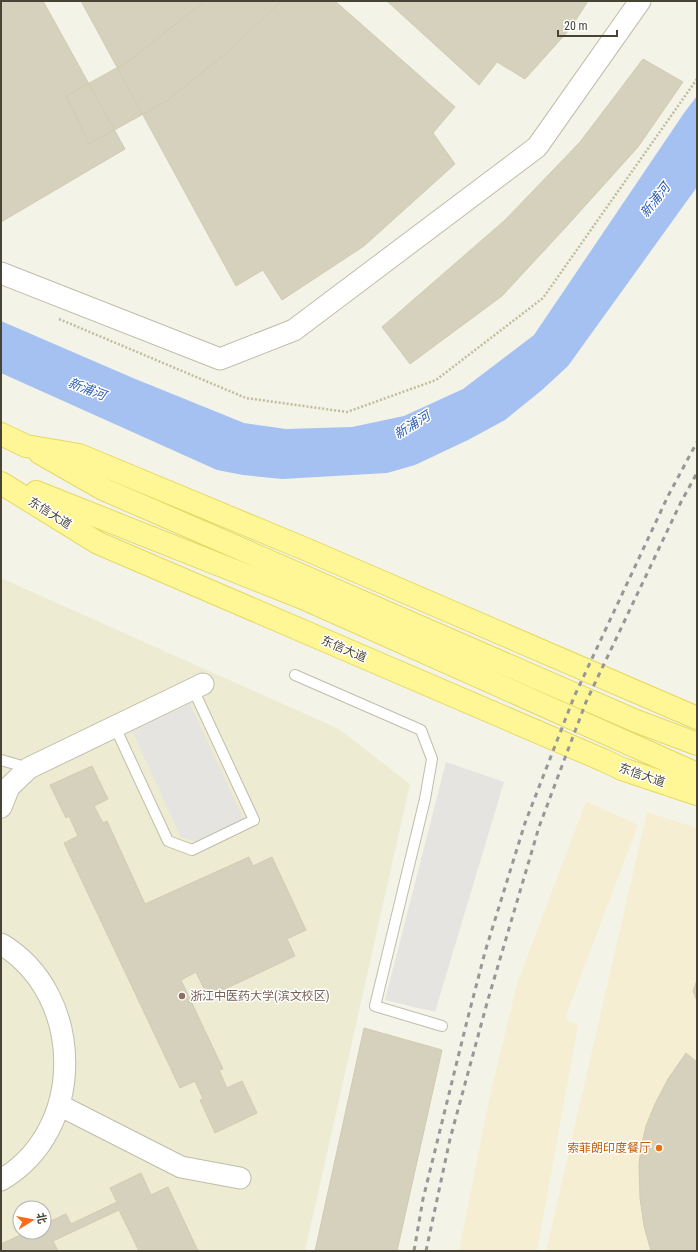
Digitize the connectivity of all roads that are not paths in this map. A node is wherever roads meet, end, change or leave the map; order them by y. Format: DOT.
graph roads {
  1 [pos="640,1"];
  2 [pos="1,273"];
  3 [pos="1,434"];
  4 [pos="26,446"];
  5 [pos="1,479"];
  6 [pos="1,483"];
  7 [pos="296,675"];
  8 [pos="198,687"];
  9 [pos="697,718"];
  10 [pos="115,727"];
  11 [pos="697,744"];
  12 [pos="1,760"];
  13 [pos="29,768"];
  14 [pos="697,774"];
  15 [pos="697,794"];
  16 [pos="1,807"];
  17 [pos="1,944"];
  18 [pos="442,1026"];
  19 [pos="59,1105"];
  20 [pos="240,1178"];
  21 [pos="1,1180"];
  1 -- 2 [label="street"];
  3 -- 4 [label="main road"];
  4 -- 9 [label="main road"];
  4 -- 11 [label="main road"];
  5 -- 14 [label="main road, 东信大道"];
  6 -- 15 [label="main road, 东信大道"];
  7 -- 18 [label="lane"];
  8 -- 10 [label="street"];
  8 -- 10 [label="lane"];
  10 -- 13 [label="street"];
  12 -- 13 [label="lane"];
  13 -- 16 [label="street"];
  17 -- 19 [label="street"];
  19 -- 20 [label="street"];
  19 -- 21 [label="street"];
}
